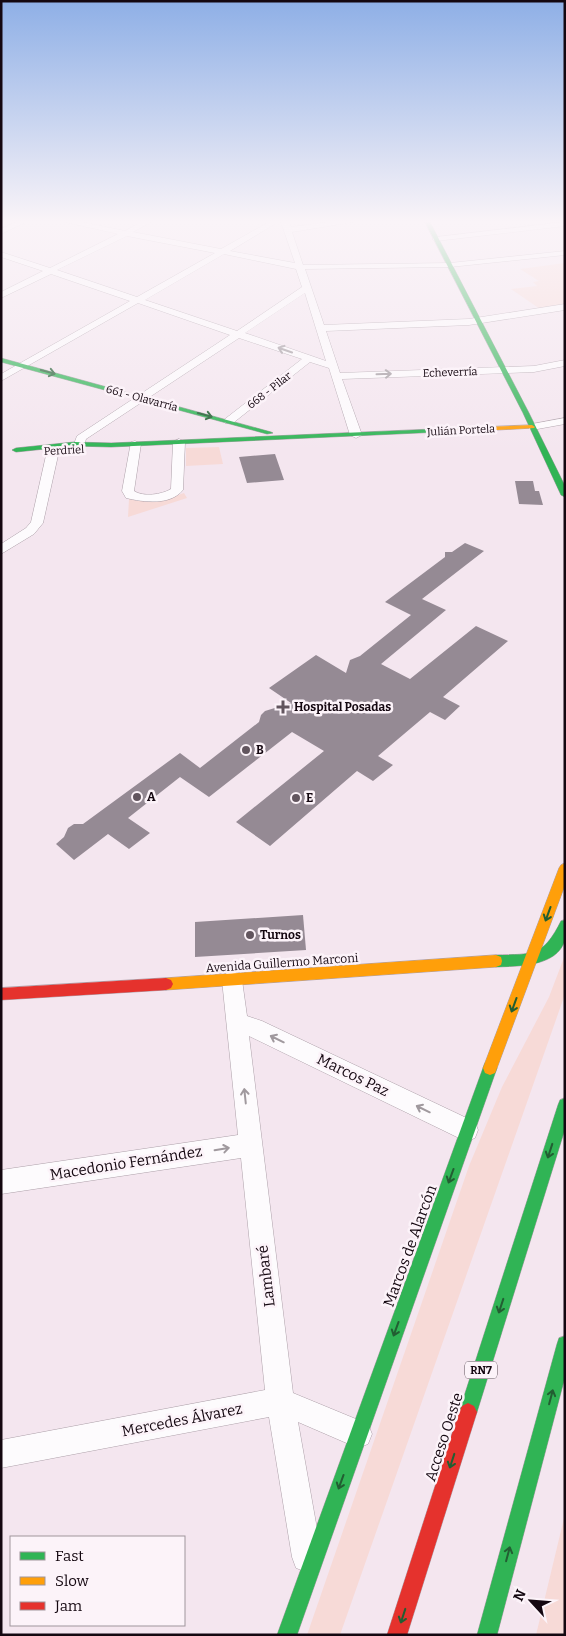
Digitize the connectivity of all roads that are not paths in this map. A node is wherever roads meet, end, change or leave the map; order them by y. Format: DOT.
graph roads {
  1 [pos="133,298"];
  2 [pos="141,298"];
  3 [pos="291,298"];
  4 [pos="310,298"];
  5 [pos="466,298"];
  6 [pos="138,300"];
  7 [pos="565,307"];
  8 [pos="477,320"];
  9 [pos="320,328"];
  10 [pos="236,334"];
  11 [pos="309,358"];
  12 [pos="1,360"];
  13 [pos="565,363"];
  14 [pos="23,365"];
  15 [pos="332,366"];
  16 [pos="503,370"];
  17 [pos="335,376"];
  18 [pos="1,378"];
  19 [pos="141,398"];
  20 [pos="229,421"];
  21 [pos="565,421"];
  22 [pos="532,427"];
  23 [pos="356,435"];
  24 [pos="282,438"];
  25 [pos="179,442"];
  26 [pos="80,444"];
  27 [pos="135,444"];
  28 [pos="111,445"];
  29 [pos="1,450"];
  30 [pos="16,450"];
  31 [pos="53,451"];
  32 [pos="565,495"];
  33 [pos="1,550"];
  34 [pos="565,868"];
  35 [pos="565,925"];
  36 [pos="531,960"];
  37 [pos="232,980"];
  38 [pos="1,994"];
  39 [pos="238,1024"];
  40 [pos="565,1104"];
  41 [pos="467,1130"];
  42 [pos="250,1144"];
  43 [pos="1,1182"];
  44 [pos="565,1344"];
  45 [pos="280,1401"];
  46 [pos="358,1434"];
  47 [pos="1,1454"];
  48 [pos="310,1570"];
  49 [pos="287,1635"];
  50 [pos="397,1635"];
  51 [pos="487,1635"];
  1 -- 6 [label="street"];
  2 -- 6 [label="street"];
  3 -- 10 [label="street"];
  4 -- 9 [label="street"];
  5 -- 8 [label="main road"];
  6 -- 10 [label="street"];
  6 -- 14 [label="street"];
  7 -- 8 [label="street"];
  8 -- 9 [label="street"];
  8 -- 16 [label="main road"];
  9 -- 15 [label="street"];
  11 -- 10 [label="street, one-way"];
  10 -- 19 [label="street"];
  11 -- 15 [label="street"];
  11 -- 20 [label="street, 668 - Pilar"];
  12 -- 14 [label="main road, 661 - Olavarría"];
  13 -- 16 [label="street, Echeverría"];
  14 -- 18 [label="street"];
  14 -- 19 [label="main road, 661 - Olavarría, one-way"];
  15 -- 17 [label="street"];
  17 -- 16 [label="street, Echeverría, one-way"];
  16 -- 22 [label="main road"];
  17 -- 23 [label="street"];
  19 -- 20 [label="main road, 661 - Olavarría, one-way"];
  19 -- 26 [label="street"];
  20 -- 24 [label="main road, 661 - Olavarría"];
  21 -- 22 [label="street, Julián Portela"];
  22 -- 23 [label="main road, Julián Portela"];
  22 -- 32 [label="main road"];
  23 -- 24 [label="main road, Julián Portela"];
  24 -- 25 [label="main road, Julián Portela"];
  25 -- 27 [label="main road, Julián Portela"];
  25 -- 27 [label="street"];
  26 -- 28 [label="main road"];
  26 -- 30 [label="main road"];
  27 -- 28 [label="main road, Julián Portela"];
  28 -- 31 [label="main road, Perdriel"];
  29 -- 30 [label="main road"];
  30 -- 31 [label="main road, Perdriel"];
  31 -- 33 [label="street"];
  34 -- 36 [label="main road, Marcos de Alarcón, one-way"];
  35 -- 36 [label="main road, Avenida Guillermo Marconi"];
  36 -- 37 [label="main road, Avenida Guillermo Marconi"];
  36 -- 41 [label="main road, Marcos de Alarcón, one-way"];
  37 -- 38 [label="main road, Avenida Guillermo Marconi"];
  37 -- 39 [label="street, Lambaré"];
  41 -- 39 [label="street, Marcos Paz, one-way"];
  42 -- 39 [label="street, Lambaré, one-way"];
  40 -- 50 [label="main road, Acceso Oeste / RN7, one-way"];
  41 -- 46 [label="main road, Marcos de Alarcón, one-way"];
  43 -- 42 [label="street, Macedonio Fernández, one-way"];
  42 -- 45 [label="street, Lambaré"];
  51 -- 44 [label="main road, one-way"];
  45 -- 46 [label="street"];
  45 -- 47 [label="street, Mercedes Álvarez"];
  45 -- 48 [label="street, Lambaré"];
  46 -- 48 [label="main road, Marcos de Alarcón, one-way"];
  48 -- 49 [label="main road, Marcos de Alarcón"];
}
